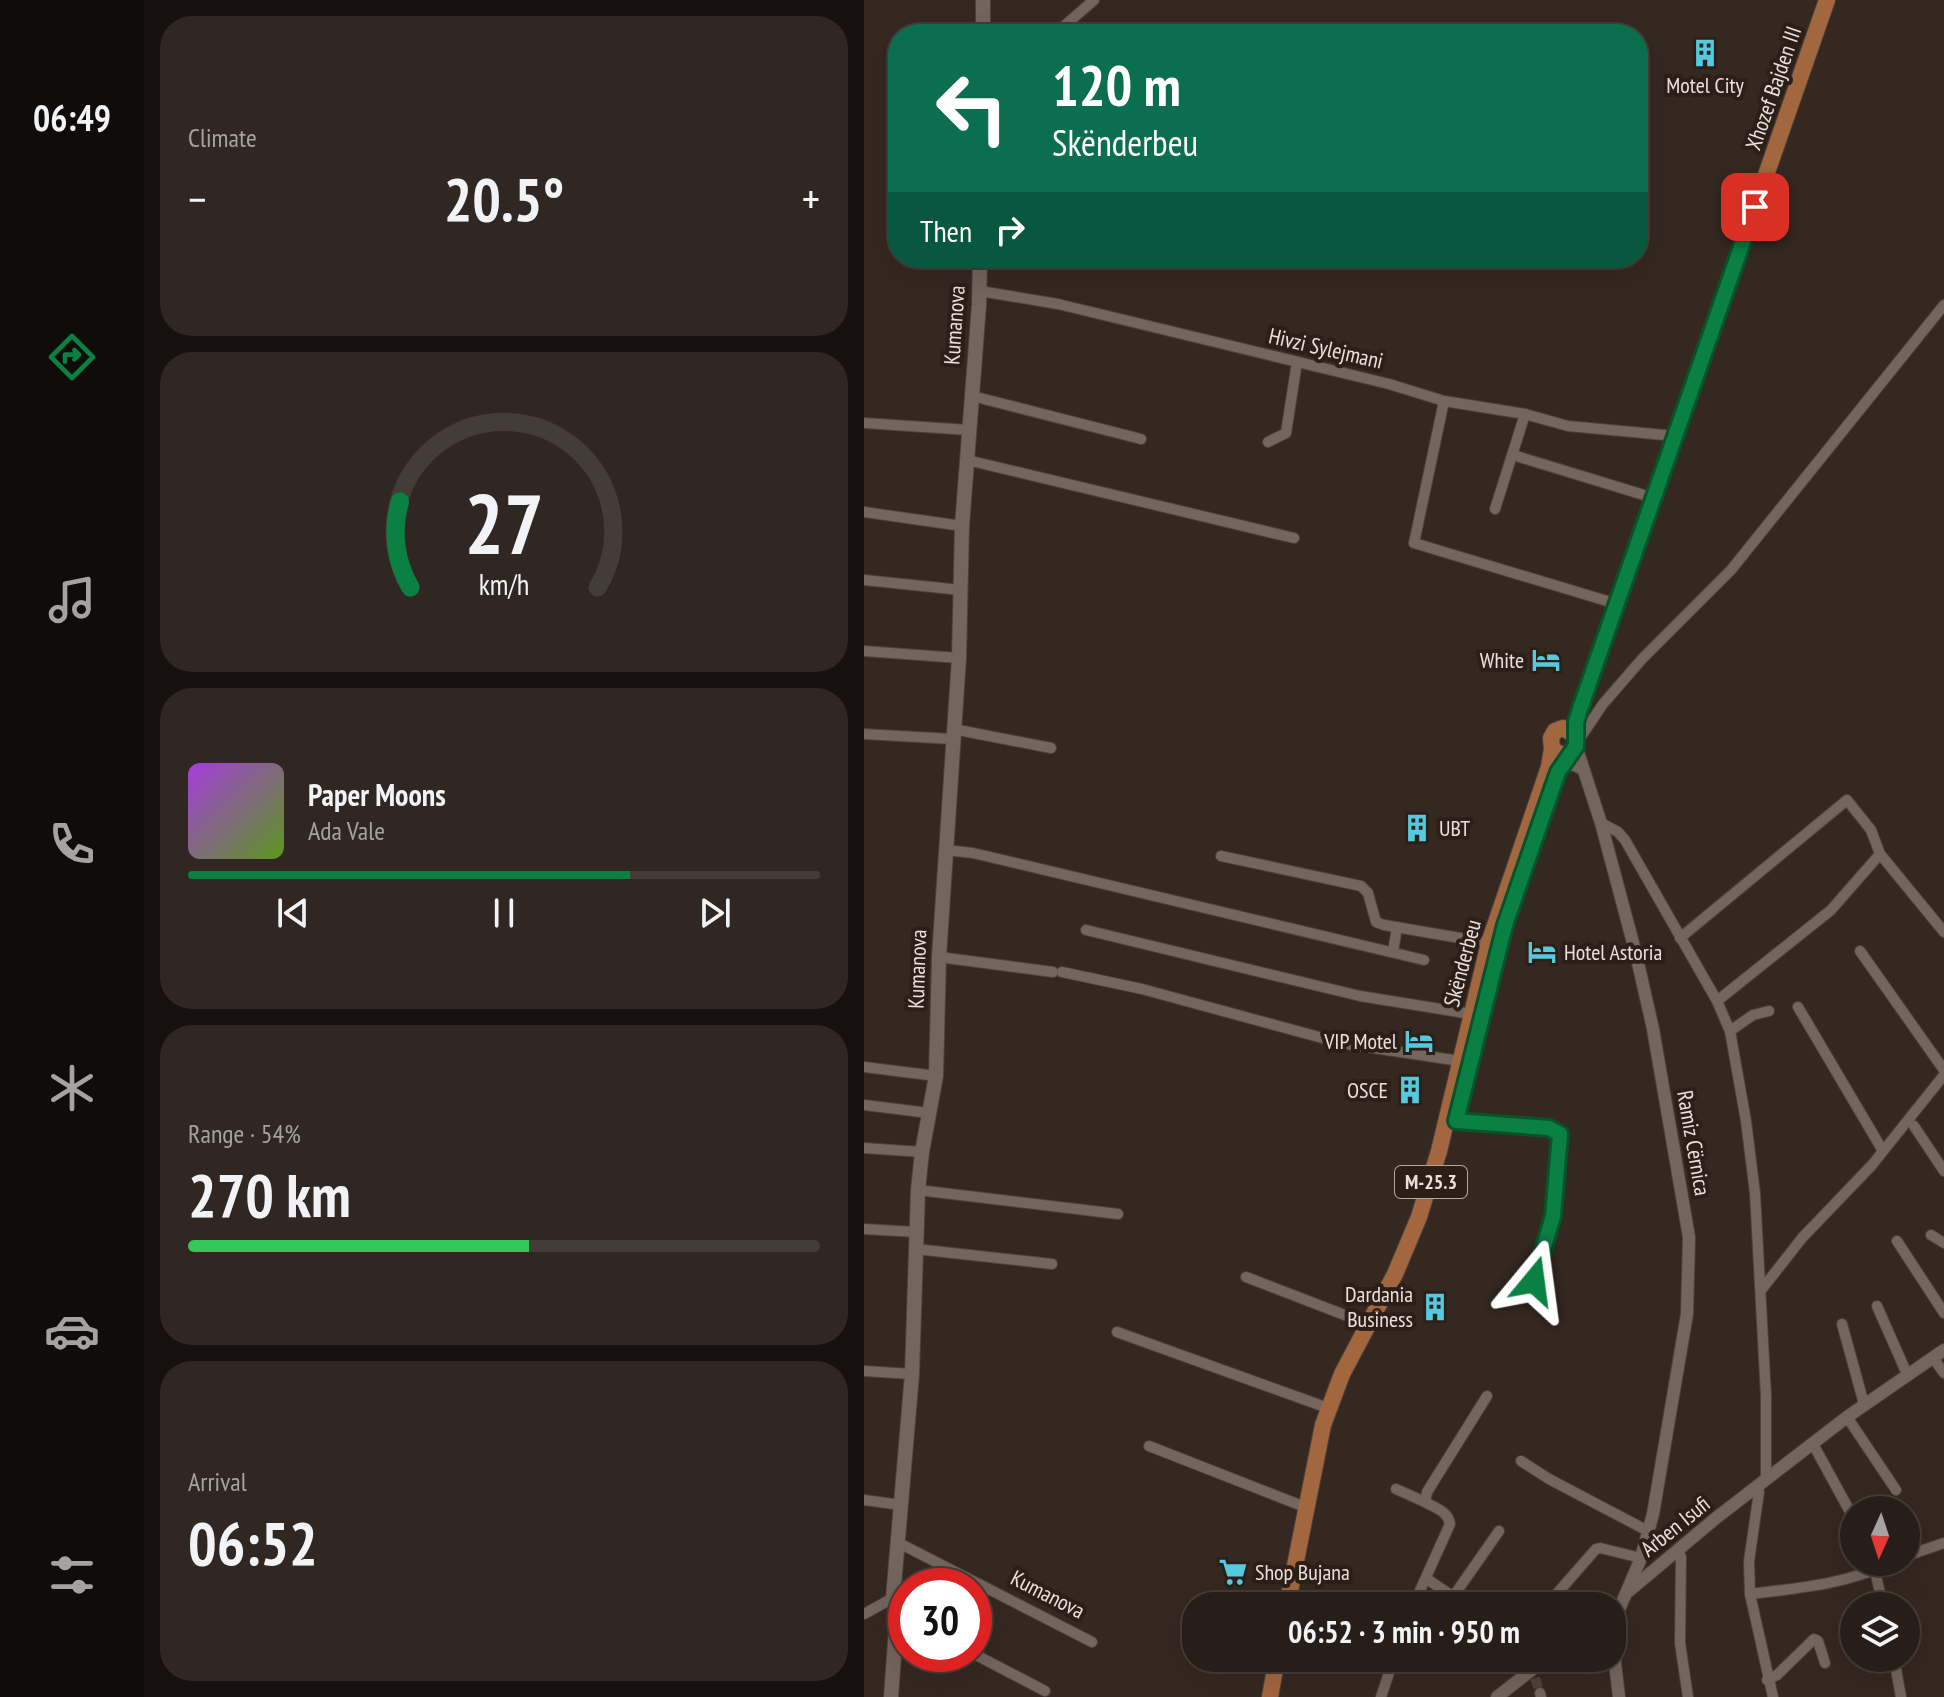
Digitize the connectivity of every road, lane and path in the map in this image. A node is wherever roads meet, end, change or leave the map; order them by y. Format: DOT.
graph roads {
  1 [pos="983,0"];
  2 [pos="1094,0"];
  3 [pos="1817,0"];
  4 [pos="1827,0"];
  5 [pos="983,24"];
  6 [pos="1066,24"];
  7 [pos="980,268"];
  8 [pos="980,291"];
  9 [pos="1944,305"];
  10 [pos="1297,362"];
  11 [pos="972,396"];
  12 [pos="1444,401"];
  13 [pos="1525,414"];
  14 [pos="864,423"];
  15 [pos="969,430"];
  16 [pos="1665,435"];
  17 [pos="1141,439"];
  18 [pos="1268,442"];
  19 [pos="1513,455"];
  20 [pos="967,460"];
  21 [pos="1644,495"];
  22 [pos="1495,509"];
  23 [pos="864,512"];
  24 [pos="962,526"];
  25 [pos="1294,538"];
  26 [pos="864,580"];
  27 [pos="961,590"];
  28 [pos="1607,601"];
  29 [pos="864,651"];
  30 [pos="959,658"];
  31 [pos="864,734"];
  32 [pos="952,734"];
  33 [pos="1051,748"];
  34 [pos="1568,751"];
  35 [pos="1601,823"];
  36 [pos="945,850"];
  37 [pos="1880,854"];
  38 [pos="1221,856"];
  39 [pos="1397,927"];
  40 [pos="1086,930"];
  41 [pos="1944,932"];
  42 [pos="1680,938"];
  43 [pos="1489,943"];
  44 [pos="1860,951"];
  45 [pos="1393,952"];
  46 [pos="939,957"];
  47 [pos="1424,960"];
  48 [pos="1717,1001"];
  49 [pos="1798,1007"];
  50 [pos="1769,1011"];
  51 [pos="1471,1014"];
  52 [pos="1730,1031"];
  53 [pos="1460,1061"];
  54 [pos="864,1067"];
  55 [pos="1944,1073"];
  56 [pos="936,1076"];
  57 [pos="864,1105"];
  58 [pos="929,1113"];
  59 [pos="1456,1121"];
  60 [pos="1914,1126"];
  61 [pos="864,1148"];
  62 [pos="1883,1151"];
  63 [pos="922,1152"];
  64 [pos="1944,1171"];
  65 [pos="918,1190"];
  66 [pos="1118,1214"];
  67 [pos="864,1229"];
  68 [pos="916,1232"];
  69 [pos="1931,1235"];
  70 [pos="1897,1241"];
  71 [pos="1944,1243"];
  72 [pos="916,1249"];
  73 [pos="1052,1264"];
  74 [pos="1246,1277"];
  75 [pos="1534,1281"];
  76 [pos="1762,1289"];
  77 [pos="1877,1306"];
  78 [pos="1944,1313"];
  79 [pos="1368,1324"];
  80 [pos="1842,1324"];
  81 [pos="1117,1332"];
  82 [pos="1938,1354"];
  83 [pos="864,1371"];
  84 [pos="1944,1373"];
  85 [pos="912,1374"];
  86 [pos="1907,1374"];
  87 [pos="1487,1396"];
  88 [pos="1864,1404"];
  89 [pos="1328,1408"];
  90 [pos="1847,1417"];
  91 [pos="1813,1444"];
  92 [pos="1149,1446"];
  93 [pos="1521,1461"];
  94 [pos="1762,1483"];
  95 [pos="1396,1489"];
  96 [pos="1896,1490"];
  97 [pos="1841,1496"];
  98 [pos="864,1500"];
  99 [pos="1425,1502"];
  100 [pos="901,1505"];
  101 [pos="1305,1507"];
  102 [pos="1499,1531"];
  103 [pos="1648,1531"];
  104 [pos="897,1542"];
  105 [pos="1944,1543"];
  106 [pos="1678,1550"];
  107 [pos="1920,1551"];
  108 [pos="1641,1558"];
  109 [pos="895,1568"];
  110 [pos="1855,1576"];
  111 [pos="1427,1579"];
  112 [pos="1290,1592"];
  113 [pos="1300,1592"];
  114 [pos="1420,1592"];
  115 [pos="1558,1592"];
  116 [pos="1626,1594"];
  117 [pos="1750,1594"];
  118 [pos="888,1601"];
  119 [pos="864,1614"];
  120 [pos="1092,1642"];
  121 [pos="992,1663"];
  122 [pos="1825,1663"];
  123 [pos="894,1672"];
  124 [pos="1274,1672"];
  125 [pos="1285,1672"];
  126 [pos="1389,1672"];
  127 [pos="1535,1672"];
  128 [pos="1616,1672"];
  129 [pos="1897,1672"];
  130 [pos="1767,1680"];
  131 [pos="1045,1691"];
  132 [pos="891,1697"];
  133 [pos="1270,1697"];
  134 [pos="1280,1697"];
  135 [pos="1381,1697"];
  136 [pos="1497,1697"];
  137 [pos="1619,1697"];
  138 [pos="1688,1697"];
  139 [pos="1773,1697"];
  140 [pos="1901,1697"];
  1 -- 5 [label="main road"];
  2 -- 6 [label="street"];
  3 -- 16 [label="main road, Xhozef Bajden III / M-25.3"];
  4 -- 34 [label="main road, Xhozef Bajden III / M-25.3"];
  7 -- 8 [label="main road, Kumanova"];
  8 -- 10 [label="street, Hivzi Sylejmani"];
  8 -- 11 [label="main road, Kumanova"];
  9 -- 34 [label="street"];
  10 -- 12 [label="street, Hivzi Sylejmani"];
  10 -- 18 [label="street"];
  11 -- 15 [label="main road, Kumanova"];
  11 -- 17 [label="street, Kumanova"];
  12 -- 13 [label="street, Hivzi Sylejmani"];
  12 -- 28 [label="street"];
  13 -- 16 [label="street, Hivzi Sylejmani"];
  13 -- 19 [label="street"];
  14 -- 15 [label="street"];
  15 -- 20 [label="main road, Kumanova"];
  16 -- 21 [label="main road, Xhozef Bajden III / M-25.3"];
  19 -- 21 [label="street"];
  19 -- 22 [label="street"];
  20 -- 24 [label="main road, Kumanova"];
  20 -- 25 [label="street"];
  21 -- 28 [label="main road, Xhozef Bajden III / M-25.3"];
  23 -- 24 [label="street"];
  24 -- 27 [label="main road, Kumanova"];
  26 -- 27 [label="street"];
  27 -- 30 [label="main road, Kumanova"];
  28 -- 34 [label="main road, Xhozef Bajden III / M-25.3"];
  29 -- 30 [label="street"];
  30 -- 32 [label="main road, Kumanova"];
  31 -- 32 [label="street"];
  32 -- 33 [label="street"];
  32 -- 36 [label="main road, Kumanova"];
  34 -- 35 [label="street, Ramiz Cërnica"];
  34 -- 43 [label="main road, Skënderbeu / M-25.3"];
  34 -- 59 [label="main road, Skënderbeu / M-25.3"];
  35 -- 42 [label="street"];
  35 -- 103 [label="street, Ramiz Cërnica"];
  36 -- 45 [label="street"];
  36 -- 46 [label="main road, Kumanova"];
  37 -- 41 [label="street"];
  37 -- 42 [label="street"];
  37 -- 48 [label="street"];
  38 -- 39 [label="street"];
  39 -- 43 [label="street"];
  39 -- 45 [label="street"];
  40 -- 51 [label="street"];
  42 -- 48 [label="street"];
  43 -- 51 [label="main road, Skënderbeu / M-25.3"];
  44 -- 55 [label="street"];
  45 -- 47 [label="street"];
  46 -- 53 [label="street"];
  46 -- 56 [label="main road, Kumanova"];
  48 -- 52 [label="street"];
  49 -- 62 [label="street"];
  50 -- 52 [label="street"];
  51 -- 53 [label="main road, Skënderbeu / M-25.3"];
  52 -- 76 [label="street"];
  53 -- 79 [label="main road, Skënderbeu / M-25.3"];
  54 -- 56 [label="street"];
  55 -- 62 [label="street"];
  56 -- 58 [label="main road, Kumanova"];
  57 -- 58 [label="street"];
  58 -- 63 [label="main road, Kumanova"];
  59 -- 75 [label="street"];
  59 -- 113 [label="main road, Skënderbeu / M-25.3"];
  60 -- 64 [label="street"];
  61 -- 63 [label="street"];
  62 -- 76 [label="street"];
  63 -- 65 [label="main road, Kumanova"];
  65 -- 66 [label="street"];
  65 -- 68 [label="main road, Kumanova"];
  67 -- 68 [label="street"];
  68 -- 72 [label="main road, Kumanova"];
  69 -- 71 [label="street"];
  70 -- 78 [label="street"];
  72 -- 73 [label="street"];
  72 -- 85 [label="main road, Kumanova"];
  74 -- 79 [label="street"];
  76 -- 94 [label="street"];
  77 -- 86 [label="street"];
  79 -- 89 [label="main road, Skënderbeu / M-25.3"];
  80 -- 88 [label="street"];
  81 -- 89 [label="street"];
  82 -- 84 [label="street"];
  82 -- 86 [label="street, Arben Isufi"];
  83 -- 85 [label="street"];
  85 -- 100 [label="main road, Kumanova"];
  86 -- 88 [label="street, Arben Isufi"];
  87 -- 99 [label="street"];
  88 -- 90 [label="street, Arben Isufi"];
  89 -- 101 [label="main road, Skënderbeu / M-25.3"];
  90 -- 91 [label="street, Arben Isufi"];
  90 -- 96 [label="street"];
  91 -- 94 [label="street, Arben Isufi"];
  91 -- 97 [label="street"];
  92 -- 101 [label="street"];
  93 -- 103 [label="street"];
  94 -- 106 [label="street, Arben Isufi"];
  94 -- 117 [label="street"];
  95 -- 99 [label="street"];
  98 -- 100 [label="street"];
  99 -- 111 [label="street"];
  100 -- 104 [label="main road, Kumanova"];
  101 -- 112 [label="main road, Skënderbeu / M-25.3"];
  102 -- 111 [label="street"];
  103 -- 108 [label="street, Ramiz Cërnica"];
  104 -- 109 [label="main road, Kumanova"];
  104 -- 120 [label="street, Kumanova"];
  105 -- 107 [label="street"];
  106 -- 116 [label="street, Arben Isufi"];
  106 -- 138 [label="street"];
  108 -- 115 [label="street"];
  108 -- 116 [label="street, Ramiz Cërnica"];
  110 -- 117 [label="street"];
  111 -- 114 [label="street"];
  117 -- 130 [label="street"];
  118 -- 119 [label="street"];
  121 -- 131 [label="street"];
  122 -- 130 [label="street"];
  123 -- 132 [label="main road, Kumanova"];
  124 -- 133 [label="main road"];
  125 -- 134 [label="main road"];
  126 -- 135 [label="street"];
  127 -- 136 [label="street"];
  128 -- 137 [label="street, Ramiz Cërnica"];
  129 -- 140 [label="street"];
  130 -- 139 [label="street"];
}
